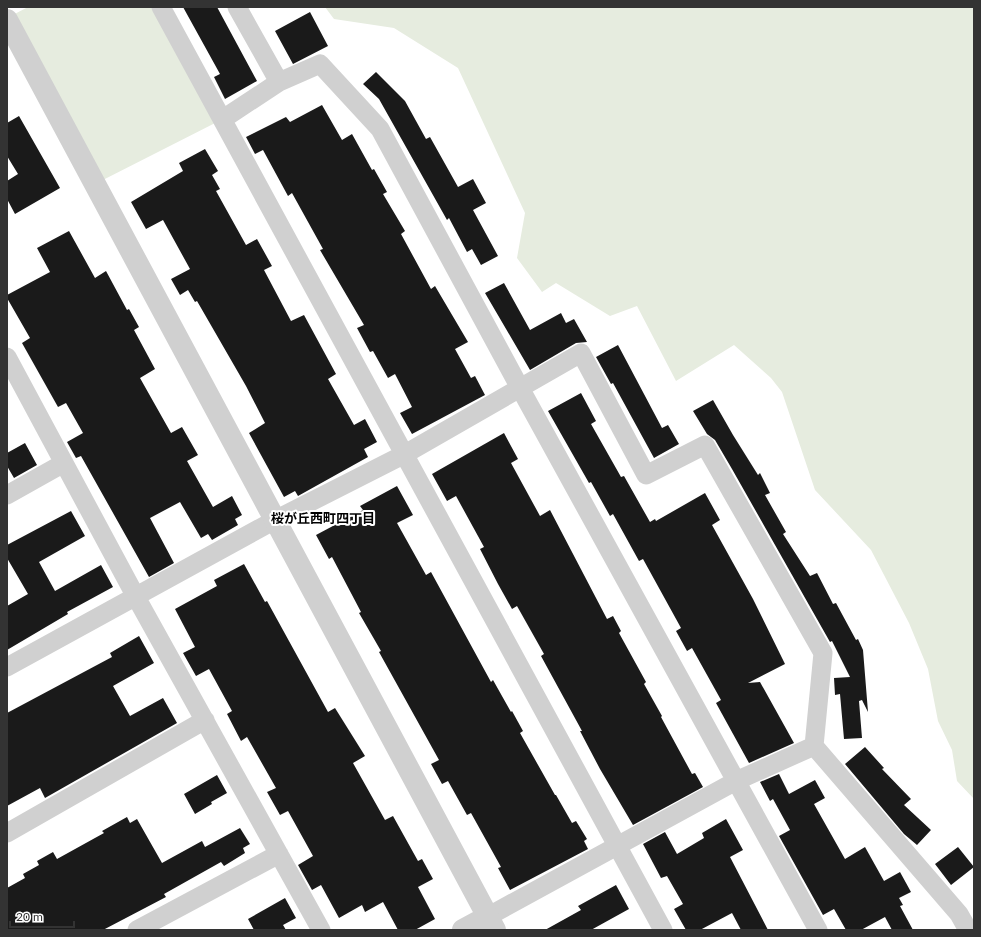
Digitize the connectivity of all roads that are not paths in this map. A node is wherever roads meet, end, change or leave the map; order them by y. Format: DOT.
graph roads {
  1 [pos="161,7"];
  2 [pos="237,7"];
  3 [pos="7,20"];
  4 [pos="279,82"];
  5 [pos="223,119"];
  6 [pos="7,357"];
  7 [pos="520,388"];
  8 [pos="405,454"];
  9 [pos="64,463"];
  10 [pos="7,495"];
  11 [pos="275,520"];
  12 [pos="136,597"];
  13 [pos="7,667"];
  14 [pos="205,720"];
  15 [pos="814,746"];
  16 [pos="736,782"];
  17 [pos="7,832"];
  18 [pos="618,846"];
  19 [pos="279,854"];
  20 [pos="491,924"];
  21 [pos="137,930"];
  22 [pos="321,930"];
  23 [pos="463,930"];
  24 [pos="663,930"];
  25 [pos="818,930"];
  26 [pos="968,930"];
  1 -- 5 [label="street"];
  2 -- 4 [label="street"];
  3 -- 11 [label="street"];
  4 -- 5 [label="street"];
  4 -- 7 [label="street"];
  5 -- 8 [label="street"];
  6 -- 9 [label="street"];
  7 -- 8 [label="street"];
  7 -- 15 [label="street"];
  7 -- 16 [label="street"];
  8 -- 11 [label="street"];
  8 -- 18 [label="street"];
  9 -- 10 [label="street"];
  9 -- 12 [label="street"];
  11 -- 12 [label="street"];
  11 -- 20 [label="street"];
  12 -- 13 [label="street"];
  12 -- 14 [label="street"];
  14 -- 17 [label="street"];
  14 -- 19 [label="street"];
  15 -- 16 [label="street"];
  15 -- 26 [label="street"];
  16 -- 18 [label="street"];
  16 -- 25 [label="street"];
  18 -- 20 [label="street"];
  18 -- 24 [label="street"];
  19 -- 21 [label="street"];
  19 -- 22 [label="street"];
  20 -- 23 [label="street"];
}
